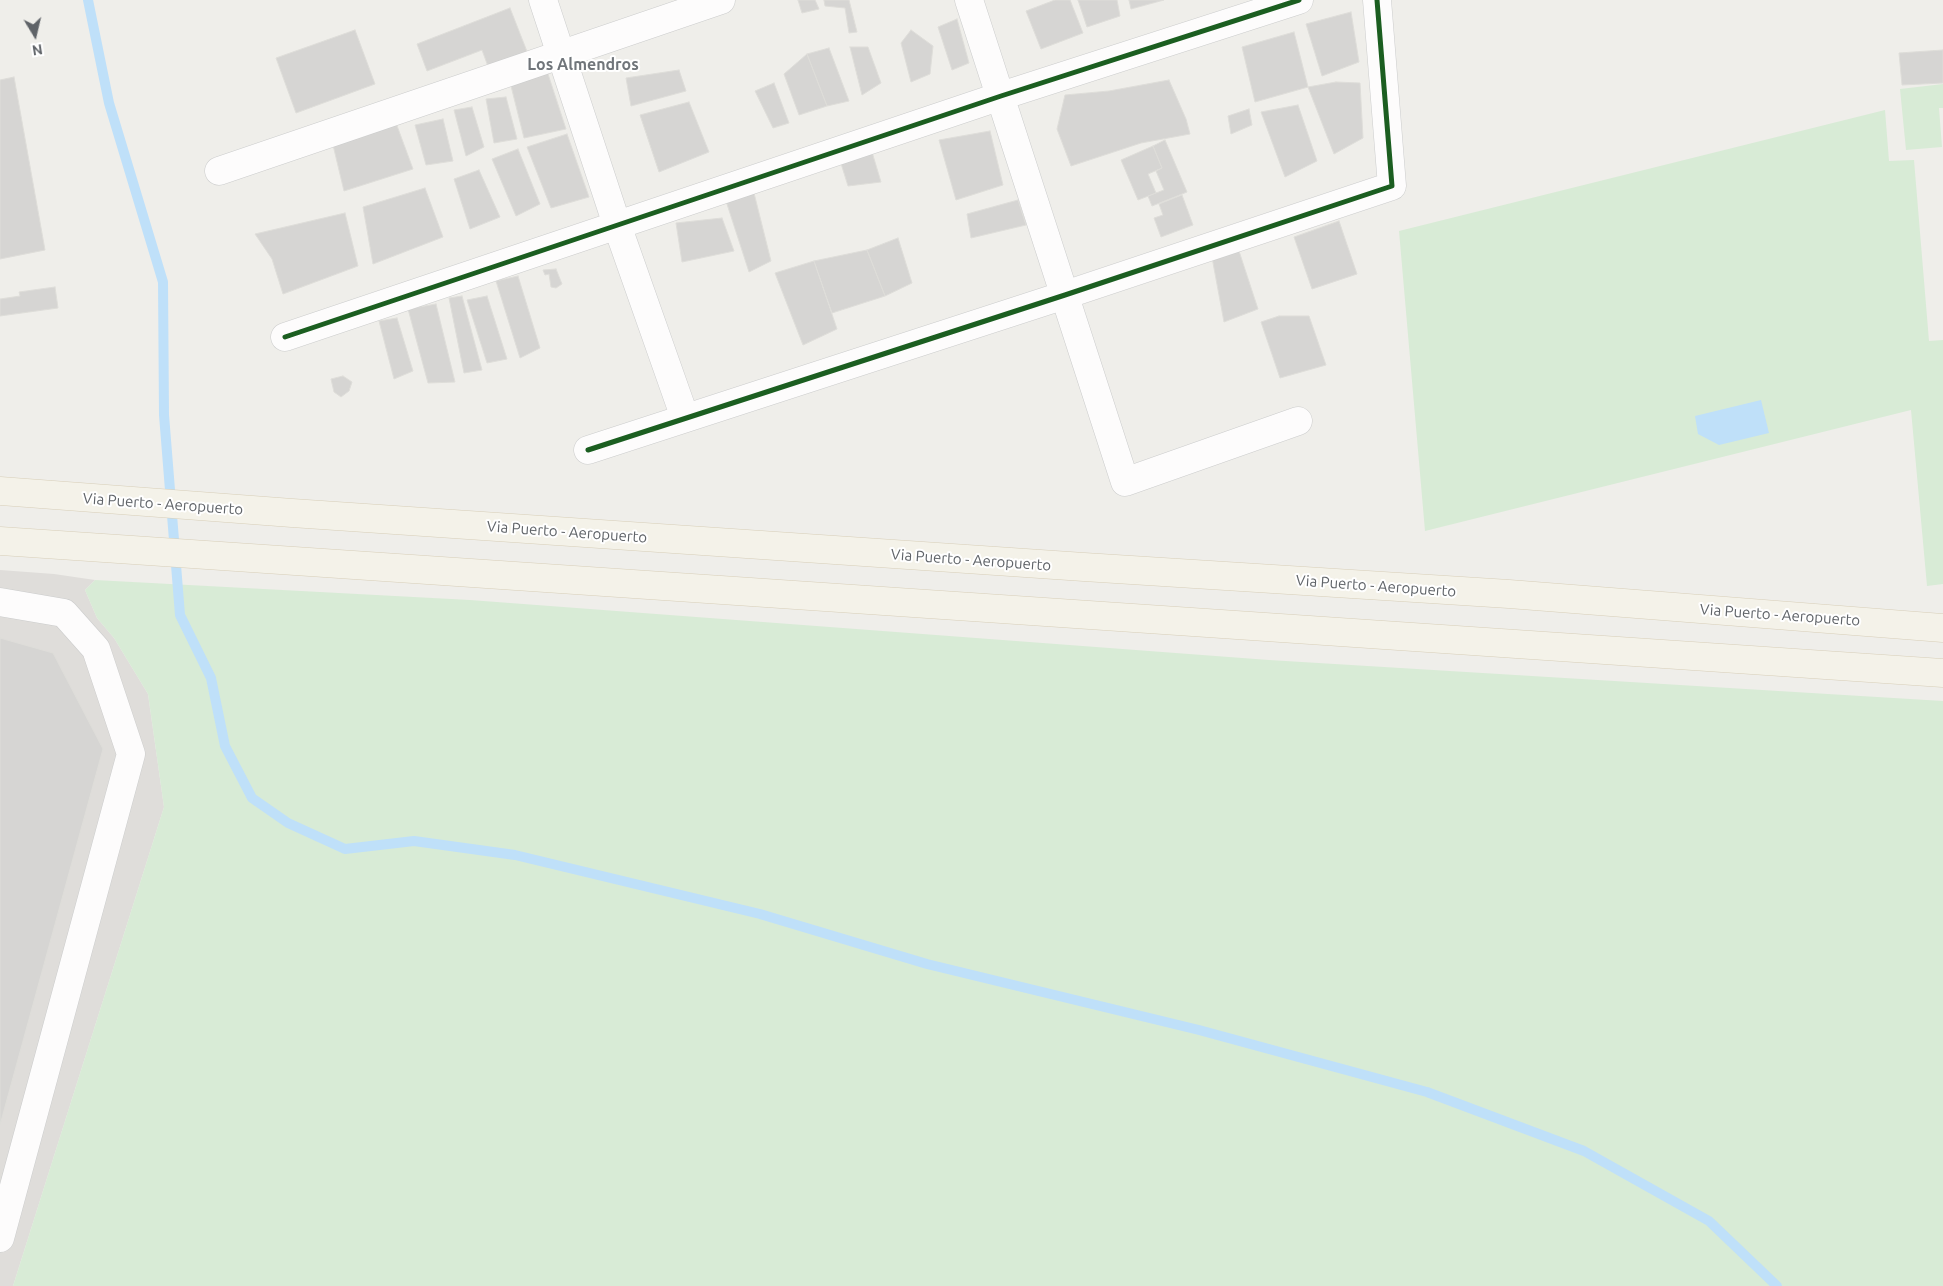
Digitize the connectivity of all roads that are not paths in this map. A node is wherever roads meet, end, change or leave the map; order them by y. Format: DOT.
graph roads {
  1 [pos="544,0"];
  2 [pos="721,0"];
  3 [pos="969,0"];
  4 [pos="1299,0"];
  5 [pos="1376,0"];
  6 [pos="562,56"];
  7 [pos="1001,96"];
  8 [pos="219,171"];
  9 [pos="617,225"];
  10 [pos="1065,295"];
  11 [pos="286,337"];
  12 [pos="685,418"];
  13 [pos="1298,421"];
  14 [pos="588,450"];
  15 [pos="0,491"];
  16 [pos="0,541"];
  17 [pos="0,602"];
  18 [pos="1937,625"];
  19 [pos="1943,673"];
  20 [pos="0,1238"];
  1 -- 6 [label="street"];
  2 -- 6 [label="street"];
  3 -- 7 [label="street"];
  4 -- 7 [label="street"];
  5 -- 10 [label="street"];
  6 -- 8 [label="street"];
  6 -- 9 [label="street"];
  7 -- 9 [label="street"];
  7 -- 10 [label="street"];
  9 -- 11 [label="street"];
  9 -- 12 [label="street"];
  10 -- 12 [label="street"];
  10 -- 13 [label="street"];
  12 -- 14 [label="street"];
  15 -- 18 [label="main road, Via Puerto - Aeropuerto"];
  16 -- 19 [label="main road"];
  17 -- 20 [label="street"];
}
